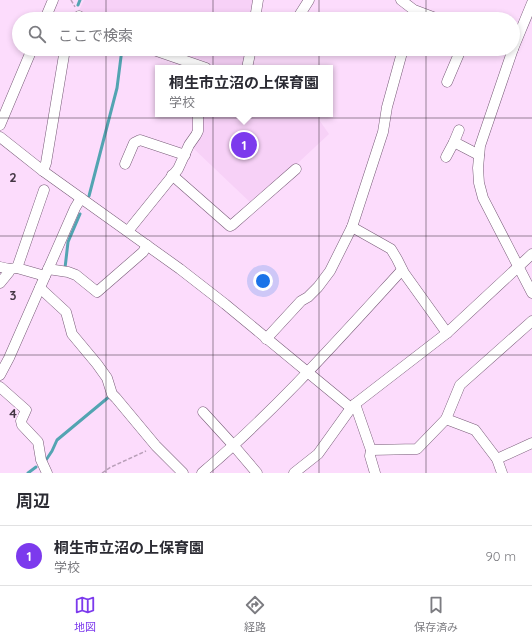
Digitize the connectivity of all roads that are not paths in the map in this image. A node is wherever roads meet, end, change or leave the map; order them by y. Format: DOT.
graph roads {
  1 [pos="53,0"];
  2 [pos="258,0"];
  3 [pos="309,0"];
  4 [pos="401,0"];
  5 [pos="532,3"];
  6 [pos="48,12"];
  7 [pos="256,12"];
  8 [pos="301,12"];
  9 [pos="410,12"];
  10 [pos="520,32"];
  11 [pos="29,56"];
  12 [pos="64,56"];
  13 [pos="171,56"];
  14 [pos="401,56"];
  15 [pos="458,56"];
  16 [pos="511,56"];
  17 [pos="196,65"];
  18 [pos="447,82"];
  19 [pos="198,117"];
  20 [pos="0,125"];
  21 [pos="459,130"];
  22 [pos="0,137"];
  23 [pos="454,142"];
  24 [pos="185,154"];
  25 [pos="479,155"];
  26 [pos="446,157"];
  27 [pos="125,164"];
  28 [pos="296,169"];
  29 [pos="43,171"];
  30 [pos="172,175"];
  31 [pos="44,190"];
  32 [pos="81,198"];
  33 [pos="352,226"];
  34 [pos="128,232"];
  35 [pos="148,246"];
  36 [pos="532,254"];
  37 [pos="518,266"];
  38 [pos="9,268"];
  39 [pos="402,270"];
  40 [pos="47,272"];
  41 [pos="0,283"];
  42 [pos="40,288"];
  43 [pos="532,293"];
  44 [pos="531,323"];
  45 [pos="447,333"];
  46 [pos="266,339"];
  47 [pos="307,373"];
  48 [pos="0,375"];
  49 [pos="0,387"];
  50 [pos="353,406"];
  51 [pos="202,412"];
  52 [pos="446,419"];
  53 [pos="532,443"];
  54 [pos="234,446"];
  55 [pos="371,450"];
  56 [pos="497,459"];
  57 [pos="47,473"];
  58 [pos="183,473"];
  59 [pos="202,473"];
  60 [pos="257,473"];
  61 [pos="294,473"];
  62 [pos="375,473"];
  63 [pos="502,473"];
  1 -- 6 [label="street"];
  2 -- 7 [label="street"];
  3 -- 8 [label="street"];
  4 -- 9 [label="street"];
  5 -- 10 [label="street"];
  11 -- 20 [label="street"];
  12 -- 29 [label="street"];
  13 -- 17 [label="street"];
  14 -- 33 [label="street"];
  15 -- 18 [label="street"];
  16 -- 25 [label="street"];
  19 -- 24 [label="street"];
  21 -- 23 [label="street"];
  22 -- 29 [label="street"];
  23 -- 25 [label="street"];
  23 -- 26 [label="street"];
  24 -- 27 [label="street"];
  24 -- 30 [label="street"];
  25 -- 37 [label="street"];
  28 -- 30 [label="street"];
  29 -- 32 [label="street"];
  30 -- 34 [label="street"];
  31 -- 38 [label="street"];
  32 -- 34 [label="street"];
  32 -- 40 [label="street"];
  33 -- 39 [label="street"];
  33 -- 46 [label="street"];
  34 -- 35 [label="street"];
  35 -- 40 [label="street"];
  35 -- 46 [label="street"];
  36 -- 37 [label="street"];
  37 -- 43 [label="street"];
  37 -- 45 [label="street"];
  38 -- 40 [label="street"];
  38 -- 41 [label="street"];
  39 -- 45 [label="street"];
  39 -- 47 [label="street"];
  40 -- 42 [label="street"];
  42 -- 48 [label="street"];
  42 -- 58 [label="street"];
  44 -- 52 [label="street"];
  45 -- 50 [label="street"];
  46 -- 47 [label="street"];
  47 -- 50 [label="street"];
  47 -- 54 [label="street"];
  49 -- 57 [label="street"];
  50 -- 55 [label="street"];
  50 -- 61 [label="street"];
  51 -- 54 [label="street"];
  52 -- 55 [label="street"];
  52 -- 56 [label="street"];
  53 -- 56 [label="street"];
  54 -- 59 [label="street"];
  54 -- 60 [label="street"];
  55 -- 62 [label="street"];
  56 -- 63 [label="street"];
}
